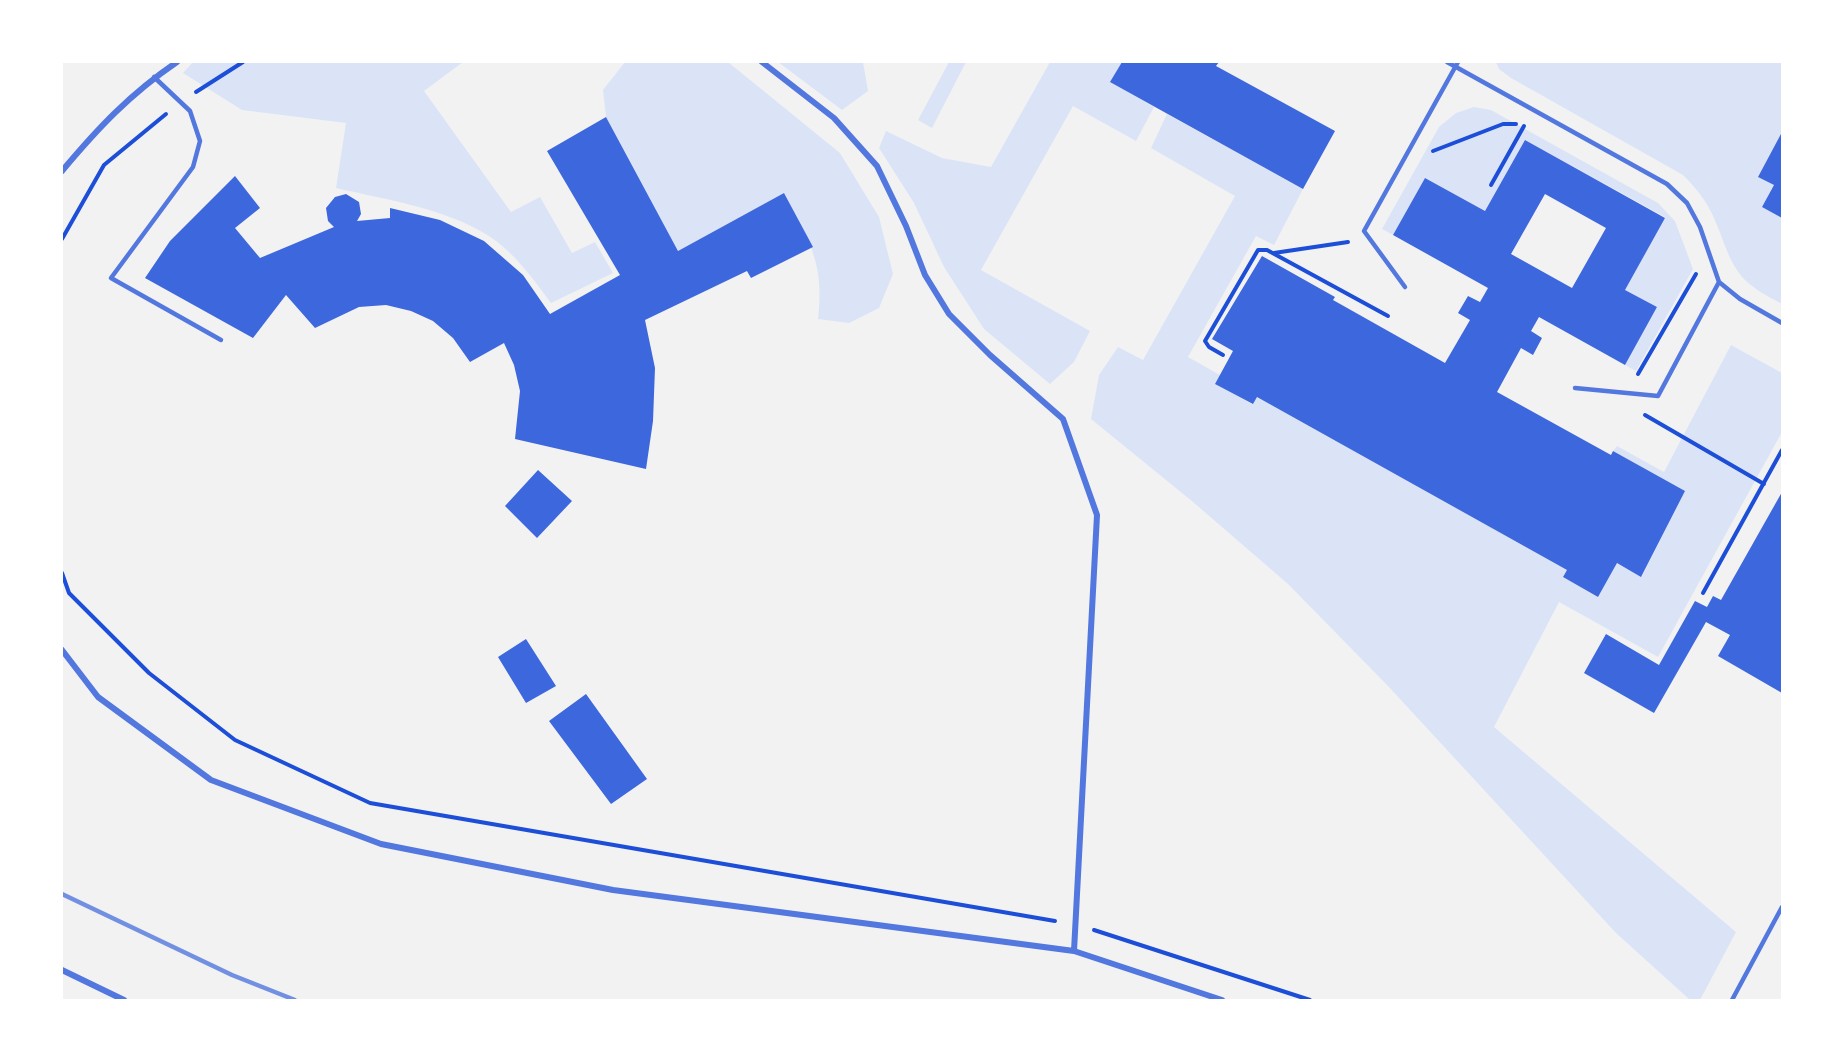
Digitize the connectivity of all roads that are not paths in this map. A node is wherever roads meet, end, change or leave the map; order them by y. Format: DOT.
graph roads {
  1 [pos="177,62"];
  2 [pos="762,62"];
  3 [pos="1447,62"];
  4 [pos="1457,64"];
  5 [pos="154,77"];
  6 [pos="62,171"];
  7 [pos="1719,282"];
  8 [pos="1405,287"];
  9 [pos="1782,323"];
  10 [pos="221,340"];
  11 [pos="1575,388"];
  12 [pos="62,650"];
  13 [pos="1782,907"];
  14 [pos="1074,951"];
  15 [pos="62,970"];
  16 [pos="124,1000"];
  17 [pos="1222,1000"];
  18 [pos="1732,1000"];
  1 -- 5 [label="street"];
  2 -- 14 [label="street"];
  3 -- 4 [label="lane"];
  4 -- 7 [label="lane"];
  4 -- 8 [label="lane"];
  5 -- 6 [label="street"];
  5 -- 10 [label="lane"];
  7 -- 9 [label="lane"];
  7 -- 11 [label="lane"];
  12 -- 14 [label="street"];
  13 -- 18 [label="lane"];
  14 -- 17 [label="street"];
  15 -- 16 [label="street"];
}
